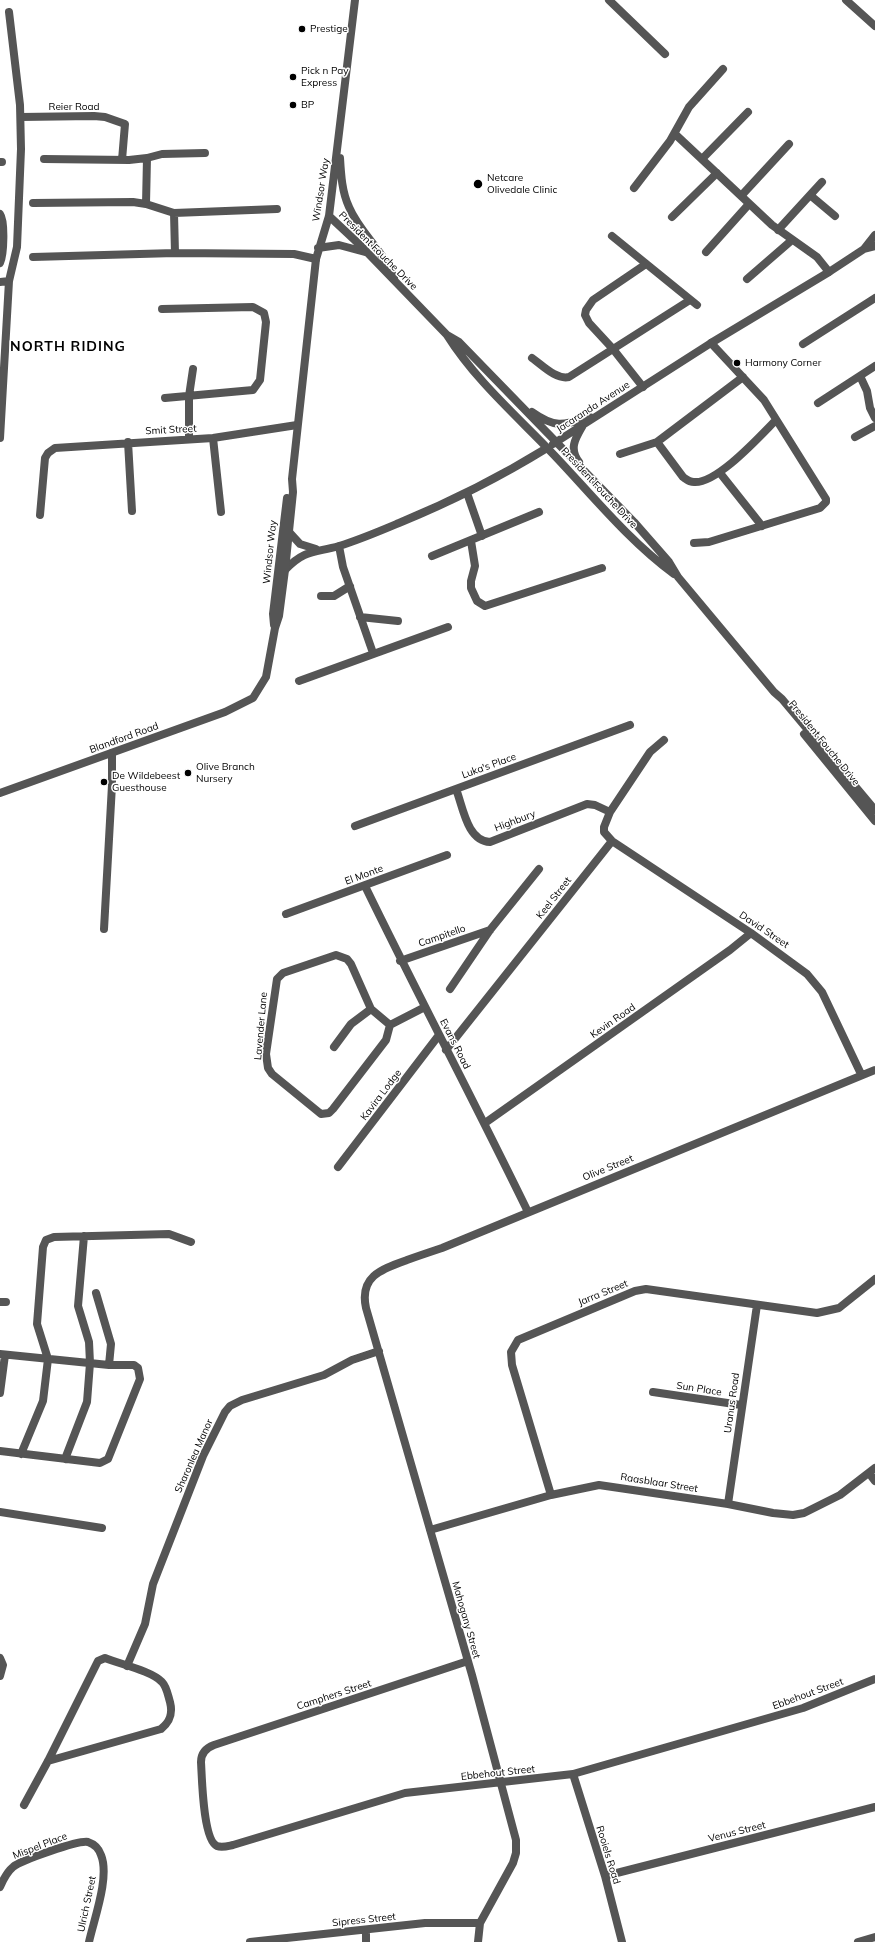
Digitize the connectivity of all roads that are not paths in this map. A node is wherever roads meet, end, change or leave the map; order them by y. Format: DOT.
graph roads {
  1 [pos="354,0"];
  2 [pos="609,0"];
  3 [pos="846,0"];
  4 [pos="9,12"];
  5 [pos="875,26"];
  6 [pos="665,54"];
  7 [pos="723,69"];
  8 [pos="748,112"];
  9 [pos="21,117"];
  10 [pos="675,134"];
  11 [pos="338,144"];
  12 [pos="789,144"];
  13 [pos="205,153"];
  14 [pos="147,158"];
  15 [pos="44,159"];
  16 [pos="702,159"];
  17 [pos="122,160"];
  18 [pos="717,173"];
  19 [pos="822,182"];
  20 [pos="634,188"];
  21 [pos="741,196"];
  22 [pos="810,196"];
  23 [pos="33,203"];
  24 [pos="146,204"];
  25 [pos="749,204"];
  26 [pos="277,209"];
  27 [pos="174,213"];
  28 [pos="0,214"];
  29 [pos="329,216"];
  30 [pos="835,216"];
  31 [pos="672,217"];
  32 [pos="778,230"];
  33 [pos="875,235"];
  34 [pos="612,236"];
  35 [pos="792,240"];
  36 [pos="875,246"];
  37 [pos="318,248"];
  38 [pos="864,249"];
  39 [pos="706,252"];
  40 [pos="175,253"];
  41 [pos="368,253"];
  42 [pos="33,257"];
  43 [pos="316,259"];
  44 [pos="0,263"];
  45 [pos="646,264"];
  46 [pos="829,272"];
  47 [pos="748,279"];
  48 [pos="9,281"];
  49 [pos="0,282"];
  50 [pos="396,282"];
  51 [pos="875,298"];
  52 [pos="162,309"];
  53 [pos="447,335"];
  54 [pos="711,343"];
  55 [pos="803,344"];
  56 [pos="613,349"];
  57 [pos="532,358"];
  58 [pos="875,366"];
  59 [pos="192,369"];
  60 [pos="860,376"];
  61 [pos="743,377"];
  62 [pos="643,387"];
  63 [pos="189,396"];
  64 [pos="165,398"];
  65 [pos="514,399"];
  66 [pos="818,403"];
  67 [pos="600,414"];
  68 [pos="875,418"];
  69 [pos="776,420"];
  70 [pos="298,425"];
  71 [pos="584,425"];
  72 [pos="875,426"];
  73 [pos="855,437"];
  74 [pos="0,438"];
  75 [pos="213,438"];
  76 [pos="189,439"];
  77 [pos="128,442"];
  78 [pos="556,442"];
  79 [pos="657,442"];
  80 [pos="547,448"];
  81 [pos="620,454"];
  82 [pos="720,473"];
  83 [pos="589,476"];
  84 [pos="292,478"];
  85 [pos="467,493"];
  86 [pos="132,511"];
  87 [pos="221,512"];
  88 [pos="540,512"];
  89 [pos="40,515"];
  90 [pos="762,526"];
  91 [pos="289,532"];
  92 [pos="482,536"];
  93 [pos="471,541"];
  94 [pos="694,543"];
  95 [pos="339,546"];
  96 [pos="317,549"];
  97 [pos="432,556"];
  98 [pos="602,568"];
  99 [pos="286,570"];
  100 [pos="678,577"];
  101 [pos="350,586"];
  102 [pos="321,596"];
  103 [pos="360,617"];
  104 [pos="398,621"];
  105 [pos="448,627"];
  106 [pos="275,628"];
  107 [pos="373,653"];
  108 [pos="299,681"];
  109 [pos="776,694"];
  110 [pos="253,698"];
  111 [pos="630,725"];
  112 [pos="664,740"];
  113 [pos="112,752"];
  114 [pos="456,789"];
  115 [pos="0,793"];
  116 [pos="875,810"];
  117 [pos="610,812"];
  118 [pos="875,821"];
  119 [pos="355,826"];
  120 [pos="612,841"];
  121 [pos="447,855"];
  122 [pos="539,869"];
  123 [pos="365,886"];
  124 [pos="286,914"];
  125 [pos="104,929"];
  126 [pos="490,930"];
  127 [pos="751,933"];
  128 [pos="400,961"];
  129 [pos="450,989"];
  130 [pos="425,1007"];
  131 [pos="370,1009"];
  132 [pos="390,1025"];
  133 [pos="439,1035"];
  134 [pos="334,1047"];
  135 [pos="446,1050"];
  136 [pos="875,1070"];
  137 [pos="861,1074"];
  138 [pos="485,1123"];
  139 [pos="338,1166"];
  140 [pos="528,1212"];
  141 [pos="84,1236"];
  142 [pos="191,1242"];
  143 [pos="875,1279"];
  144 [pos="96,1292"];
  145 [pos="364,1300"];
  146 [pos="757,1305"];
  147 [pos="379,1351"];
  148 [pos="3,1354"];
  149 [pos="48,1359"];
  150 [pos="90,1363"];
  151 [pos="109,1365"];
  152 [pos="653,1392"];
  153 [pos="0,1393"];
  154 [pos="741,1405"];
  155 [pos="0,1451"];
  156 [pos="21,1454"];
  157 [pos="65,1459"];
  158 [pos="872,1470"];
  159 [pos="875,1481"];
  160 [pos="551,1495"];
  161 [pos="728,1504"];
  162 [pos="0,1512"];
  163 [pos="102,1528"];
  164 [pos="430,1530"];
  165 [pos="0,1658"];
  166 [pos="468,1661"];
  167 [pos="127,1666"];
  168 [pos="0,1676"];
  169 [pos="875,1679"];
  170 [pos="206,1749"];
  171 [pos="48,1761"];
  172 [pos="573,1774"];
  173 [pos="500,1784"];
  174 [pos="24,1805"];
  175 [pos="875,1807"];
  176 [pos="98,1848"];
  177 [pos="605,1876"];
  178 [pos="0,1887"];
  179 [pos="480,1923"];
  180 [pos="366,1930"];
  181 [pos="875,1937"];
  182 [pos="89,1942"];
  183 [pos="250,1942"];
  184 [pos="366,1942"];
  185 [pos="478,1942"];
  186 [pos="622,1942"];
  187 [pos="858,1942"];
  1 -- 11 [label="street, Windsor Way"];
  2 -- 6 [label="street"];
  3 -- 5 [label="street"];
  4 -- 9 [label="street"];
  7 -- 10 [label="street"];
  8 -- 16 [label="street"];
  9 -- 17 [label="street, Reier Road"];
  9 -- 48 [label="street"];
  10 -- 16 [label="street"];
  10 -- 20 [label="street"];
  11 -- 29 [label="street, Windsor Way"];
  11 -- 50 [label="street"];
  12 -- 21 [label="street"];
  13 -- 14 [label="street"];
  14 -- 17 [label="street"];
  14 -- 24 [label="street"];
  15 -- 17 [label="street"];
  16 -- 18 [label="street"];
  18 -- 21 [label="street"];
  18 -- 31 [label="street"];
  19 -- 22 [label="street"];
  21 -- 25 [label="street"];
  22 -- 30 [label="street"];
  22 -- 32 [label="street"];
  23 -- 24 [label="street"];
  24 -- 27 [label="street"];
  25 -- 32 [label="street"];
  25 -- 39 [label="street"];
  26 -- 27 [label="street"];
  27 -- 40 [label="street"];
  28 -- 44 [label="street"];
  29 -- 37 [label="street, Windsor Way"];
  29 -- 41 [label="street, President Fouche Drive"];
  32 -- 35 [label="street"];
  33 -- 38 [label="street, Jacaranda Avenue"];
  34 -- 45 [label="street"];
  35 -- 46 [label="street"];
  35 -- 47 [label="street"];
  36 -- 38 [label="street, Jacaranda Avenue"];
  37 -- 41 [label="street"];
  37 -- 43 [label="street, Windsor Way"];
  38 -- 46 [label="street, Jacaranda Avenue"];
  40 -- 42 [label="street"];
  40 -- 43 [label="street"];
  41 -- 50 [label="street, President Fouche Drive"];
  43 -- 70 [label="street, Windsor Way"];
  45 -- 56 [label="street"];
  45 -- 56 [label="street"];
  46 -- 54 [label="street, Jacaranda Avenue"];
  48 -- 49 [label="street"];
  48 -- 74 [label="street"];
  50 -- 53 [label="street, President Fouche Drive"];
  51 -- 55 [label="street"];
  52 -- 63 [label="street"];
  53 -- 65 [label="street, President Fouche Drive"];
  53 -- 80 [label="street, President Fouche Drive"];
  54 -- 61 [label="street"];
  54 -- 62 [label="street, Jacaranda Avenue"];
  56 -- 57 [label="street"];
  56 -- 62 [label="street"];
  58 -- 60 [label="street"];
  59 -- 63 [label="street"];
  60 -- 66 [label="street"];
  60 -- 68 [label="street"];
  61 -- 69 [label="street"];
  61 -- 79 [label="street"];
  62 -- 67 [label="street, Jacaranda Avenue"];
  63 -- 64 [label="street"];
  63 -- 76 [label="street"];
  65 -- 67 [label="street"];
  65 -- 78 [label="street, President Fouche Drive"];
  67 -- 71 [label="street, Jacaranda Avenue"];
  69 -- 82 [label="street"];
  69 -- 90 [label="street"];
  70 -- 75 [label="street, Smit Street"];
  70 -- 84 [label="street, Windsor Way"];
  71 -- 78 [label="street, Jacaranda Avenue"];
  71 -- 83 [label="street"];
  72 -- 73 [label="street"];
  75 -- 76 [label="street, Smit Street"];
  75 -- 87 [label="street"];
  76 -- 77 [label="street, Smit Street"];
  77 -- 86 [label="street"];
  77 -- 89 [label="street, Smit Street"];
  78 -- 80 [label="street, Jacaranda Avenue"];
  78 -- 83 [label="street, President Fouche Drive"];
  79 -- 81 [label="street"];
  79 -- 82 [label="street"];
  80 -- 85 [label="street, Jacaranda Avenue"];
  80 -- 100 [label="street, President Fouche Drive"];
  82 -- 90 [label="street"];
  83 -- 100 [label="street, President Fouche Drive"];
  84 -- 91 [label="street, Windsor Way"];
  84 -- 106 [label="street, Windsor Way"];
  85 -- 92 [label="street"];
  85 -- 95 [label="street, Jacaranda Avenue"];
  88 -- 92 [label="street"];
  90 -- 94 [label="street"];
  91 -- 96 [label="street"];
  91 -- 99 [label="street, Windsor Way"];
  92 -- 93 [label="street"];
  93 -- 97 [label="street"];
  93 -- 98 [label="street"];
  95 -- 96 [label="street, Jacaranda Avenue"];
  95 -- 101 [label="street"];
  96 -- 99 [label="street, Jacaranda Avenue"];
  99 -- 106 [label="street, Windsor Way"];
  100 -- 109 [label="street, President Fouche Drive"];
  101 -- 102 [label="street"];
  101 -- 103 [label="street"];
  103 -- 104 [label="street"];
  103 -- 107 [label="street"];
  105 -- 107 [label="street"];
  106 -- 110 [label="street, Windsor Way"];
  107 -- 108 [label="street"];
  109 -- 116 [label="street, President Fouche Drive"];
  109 -- 118 [label="street, President Fouche Drive"];
  110 -- 113 [label="street, Blandford Road"];
  111 -- 114 [label="street, Luka's Place"];
  112 -- 117 [label="street"];
  113 -- 115 [label="street, Blandford Road"];
  113 -- 125 [label="street"];
  114 -- 117 [label="street, Highbury"];
  114 -- 119 [label="street, Luka's Place"];
  117 -- 120 [label="street"];
  120 -- 127 [label="street, David Street"];
  120 -- 135 [label="street, Keel Street"];
  121 -- 123 [label="street, El Monte"];
  122 -- 126 [label="street"];
  123 -- 124 [label="street, El Monte"];
  123 -- 128 [label="street, Evans Road"];
  126 -- 128 [label="street, Campitello"];
  126 -- 129 [label="street"];
  127 -- 137 [label="street, David Street"];
  127 -- 138 [label="street, Kevin Road"];
  128 -- 130 [label="street, Evans Road"];
  130 -- 132 [label="street"];
  130 -- 133 [label="street, Evans Road"];
  131 -- 132 [label="street, Lavender Lane"];
  131 -- 132 [label="street, Lavender Lane"];
  131 -- 134 [label="street"];
  133 -- 135 [label="street, Evans Road"];
  133 -- 139 [label="street, Kavira Lodge"];
  135 -- 138 [label="street, Evans Road"];
  136 -- 137 [label="street, Olive Street"];
  137 -- 140 [label="street, Olive Street"];
  138 -- 140 [label="street, Evans Road"];
  140 -- 145 [label="street, Olive Street"];
  141 -- 142 [label="street"];
  141 -- 149 [label="street"];
  141 -- 150 [label="street"];
  143 -- 146 [label="street, Jarra Street"];
  144 -- 151 [label="street"];
  145 -- 147 [label="street, Mahogany Street"];
  146 -- 154 [label="street, Uranus Road"];
  146 -- 160 [label="street, Jarra Street"];
  147 -- 164 [label="street, Mahogany Street"];
  147 -- 167 [label="street, Sharonlea Manor"];
  148 -- 149 [label="street"];
  148 -- 153 [label="street"];
  149 -- 150 [label="street"];
  149 -- 156 [label="street"];
  150 -- 151 [label="street"];
  150 -- 157 [label="street"];
  151 -- 157 [label="street"];
  152 -- 154 [label="street, Sun Place"];
  154 -- 161 [label="street, Uranus Road"];
  155 -- 156 [label="street"];
  156 -- 157 [label="street"];
  158 -- 159 [label="street"];
  158 -- 161 [label="street, Raasblaar Street"];
  160 -- 161 [label="street, Raasblaar Street"];
  160 -- 164 [label="street, Raasblaar Street"];
  162 -- 163 [label="street"];
  164 -- 166 [label="street, Mahogany Street"];
  165 -- 168 [label="street"];
  166 -- 170 [label="street, Camphers Street"];
  166 -- 173 [label="street, Mahogany Street"];
  167 -- 171 [label="street"];
  167 -- 171 [label="street"];
  169 -- 172 [label="street, Ebbehout Street"];
  170 -- 173 [label="street, Ebbehout Street"];
  171 -- 174 [label="street"];
  172 -- 173 [label="street, Ebbehout Street"];
  172 -- 177 [label="street, Rooiels Road"];
  173 -- 179 [label="street, Mahogany Street"];
  175 -- 177 [label="street, Venus Street"];
  176 -- 178 [label="street, Mispel Place"];
  176 -- 182 [label="street, Ulrich Street"];
  177 -- 186 [label="street, Rooiels Road"];
  179 -- 180 [label="street, Sipress Street"];
  179 -- 185 [label="street, Mahogany Street"];
  180 -- 183 [label="street, Sipress Street"];
  180 -- 184 [label="street"];
  181 -- 187 [label="street"];
}
